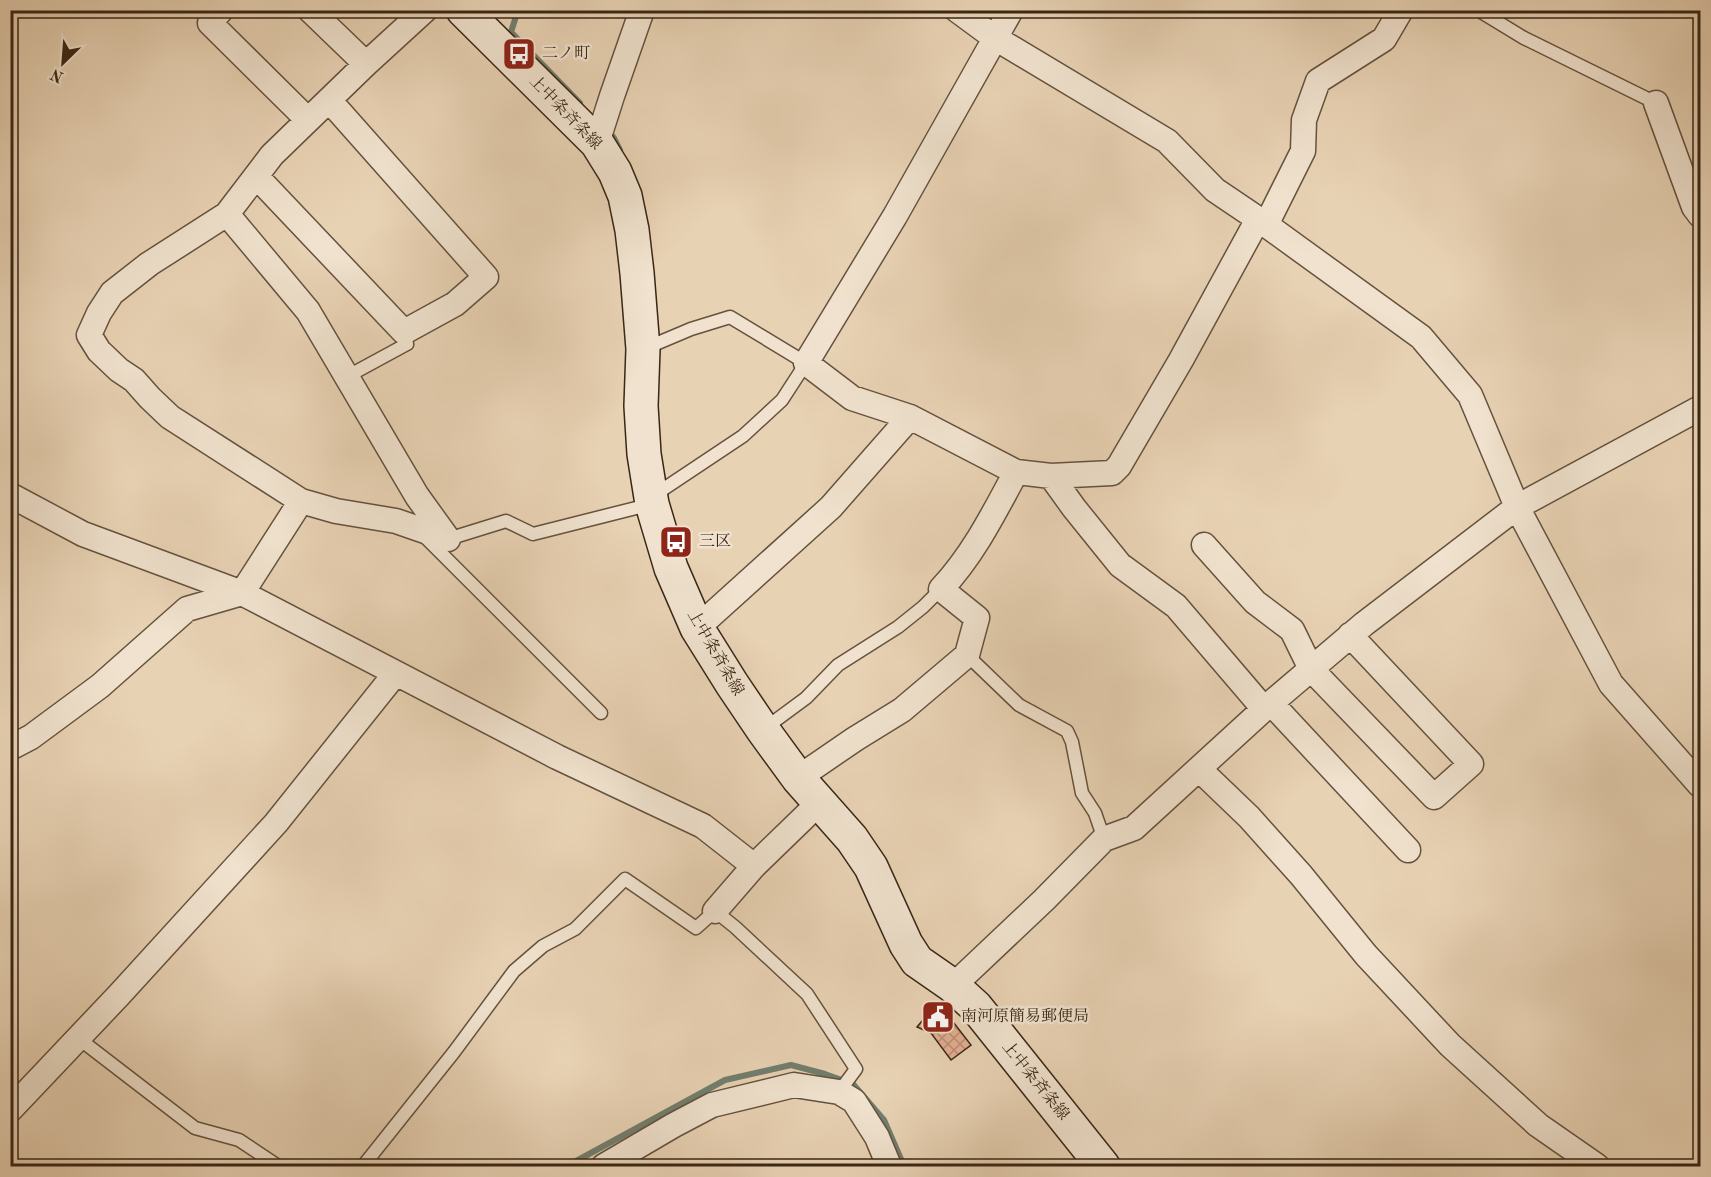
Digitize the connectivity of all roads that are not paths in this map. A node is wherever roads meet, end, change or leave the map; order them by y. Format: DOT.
graph roads {
  1 [pos="221,10"];
  2 [pos="310,10"];
  3 [pos="425,10"];
  4 [pos="642,10"];
  5 [pos="957,10"];
  6 [pos="1011,10"];
  7 [pos="1401,10"];
  8 [pos="1478,10"];
  9 [pos="467,12"];
  10 [pos="995,38"];
  11 [pos="366,64"];
  12 [pos="329,100"];
  13 [pos="1656,103"];
  14 [pos="308,120"];
  15 [pos="597,143"];
  16 [pos="256,176"];
  17 [pos="227,214"];
  18 [pos="1701,215"];
  19 [pos="1262,222"];
  20 [pos="404,332"];
  21 [pos="642,349"];
  22 [pos="806,363"];
  23 [pos="348,376"];
  24 [pos="1701,408"];
  25 [pos="910,417"];
  26 [pos="1016,472"];
  27 [pos="1051,476"];
  28 [pos="10,495"];
  29 [pos="301,501"];
  30 [pos="652,504"];
  31 [pos="1517,507"];
  32 [pos="416,528"];
  33 [pos="448,539"];
  34 [pos="1204,545"];
  35 [pos="941,589"];
  36 [pos="242,593"];
  37 [pos="697,628"];
  38 [pos="1350,635"];
  39 [pos="967,655"];
  40 [pos="1311,669"];
  41 [pos="394,674"];
  42 [pos="1267,706"];
  43 [pos="601,713"];
  44 [pos="763,730"];
  45 [pos="10,748"];
  46 [pos="1199,769"];
  47 [pos="798,778"];
  48 [pos="1701,785"];
  49 [pos="819,803"];
  50 [pos="1104,839"];
  51 [pos="1408,850"];
  52 [pos="754,866"];
  53 [pos="715,911"];
  54 [pos="953,986"];
  55 [pos="78,1038"];
  56 [pos="839,1092"];
  57 [pos="10,1110"];
  58 [pos="1094,1163"];
  59 [pos="278,1167"];
  60 [pos="363,1167"];
  61 [pos="604,1167"];
  62 [pos="889,1167"];
  63 [pos="1598,1167"];
  1 -- 14 [label="street"];
  2 -- 11 [label="street"];
  3 -- 11 [label="street"];
  4 -- 15 [label="street"];
  5 -- 10 [label="street"];
  6 -- 10 [label="street"];
  7 -- 19 [label="street"];
  8 -- 13 [label="lane"];
  9 -- 15 [label="main road, 上中条斉条線"];
  10 -- 19 [label="street"];
  10 -- 22 [label="street"];
  11 -- 12 [label="street"];
  12 -- 14 [label="street"];
  12 -- 20 [label="street"];
  13 -- 18 [label="street"];
  14 -- 16 [label="street"];
  15 -- 21 [label="main road, 上中条斉条線"];
  16 -- 17 [label="street"];
  16 -- 20 [label="street"];
  17 -- 23 [label="street"];
  17 -- 29 [label="street"];
  19 -- 27 [label="street"];
  19 -- 31 [label="street"];
  20 -- 23 [label="lane"];
  21 -- 22 [label="lane"];
  21 -- 30 [label="main road, 上中条斉条線"];
  22 -- 25 [label="street"];
  22 -- 30 [label="lane"];
  23 -- 33 [label="street"];
  24 -- 31 [label="street"];
  25 -- 26 [label="street"];
  25 -- 37 [label="street"];
  26 -- 27 [label="street"];
  26 -- 35 [label="street"];
  27 -- 42 [label="street"];
  28 -- 36 [label="street"];
  29 -- 32 [label="street"];
  29 -- 36 [label="street"];
  30 -- 33 [label="lane"];
  30 -- 37 [label="main road, 上中条斉条線"];
  31 -- 38 [label="street"];
  31 -- 48 [label="street"];
  32 -- 33 [label="street"];
  32 -- 43 [label="lane"];
  34 -- 40 [label="street"];
  35 -- 39 [label="street"];
  35 -- 44 [label="lane"];
  36 -- 41 [label="street"];
  36 -- 45 [label="street"];
  37 -- 44 [label="main road, 上中条斉条線"];
  38 -- 40 [label="street"];
  38 -- 40 [label="street"];
  39 -- 47 [label="street"];
  39 -- 50 [label="lane"];
  40 -- 42 [label="street"];
  41 -- 52 [label="street"];
  41 -- 55 [label="street"];
  42 -- 46 [label="street"];
  42 -- 51 [label="street"];
  44 -- 47 [label="main road, 上中条斉条線"];
  46 -- 50 [label="street"];
  46 -- 63 [label="street"];
  47 -- 49 [label="main road, 上中条斉条線"];
  49 -- 52 [label="street"];
  49 -- 54 [label="main road, 上中条斉条線"];
  50 -- 54 [label="street"];
  52 -- 53 [label="street"];
  53 -- 56 [label="lane"];
  53 -- 60 [label="lane"];
  54 -- 58 [label="main road, 上中条斉条線"];
  55 -- 57 [label="street"];
  55 -- 59 [label="lane"];
  56 -- 61 [label="street"];
  56 -- 62 [label="street"];
}
